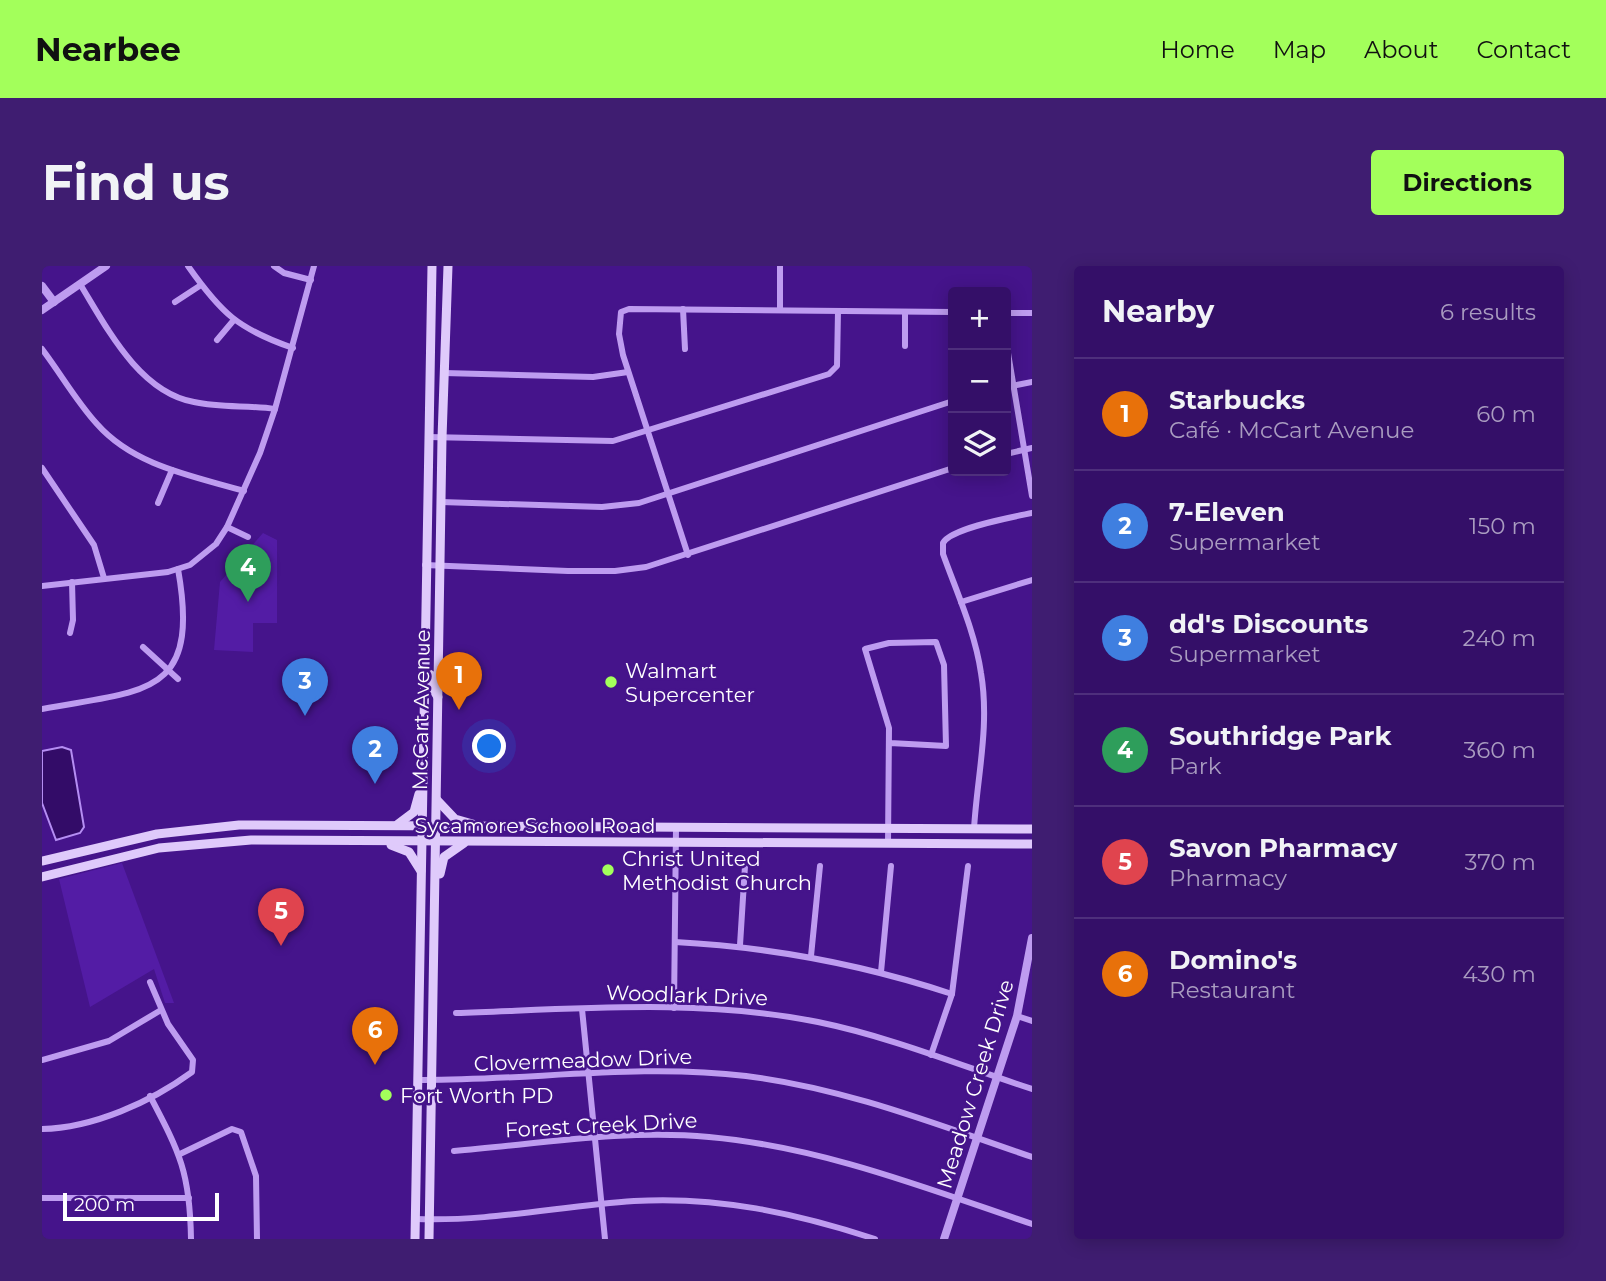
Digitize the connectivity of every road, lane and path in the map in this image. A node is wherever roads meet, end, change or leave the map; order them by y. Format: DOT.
graph roads {
  1 [pos="106,266"];
  2 [pos="188,266"];
  3 [pos="274,266"];
  4 [pos="314,266"];
  5 [pos="432,266"];
  6 [pos="448,266"];
  7 [pos="780,266"];
  8 [pos="311,280"];
  9 [pos="80,284"];
  10 [pos="201,285"];
  11 [pos="42,286"];
  12 [pos="54,302"];
  13 [pos="175,302"];
  14 [pos="683,309"];
  15 [pos="42,310"];
  16 [pos="780,310"];
  17 [pos="838,311"];
  18 [pos="905,312"];
  19 [pos="948,312"];
  20 [pos="1011,313"];
  21 [pos="1032,313"];
  22 [pos="233,321"];
  23 [pos="217,340"];
  24 [pos="905,346"];
  25 [pos="293,348"];
  26 [pos="42,349"];
  27 [pos="685,349"];
  28 [pos="628,372"];
  29 [pos="444,373"];
  30 [pos="1032,382"];
  31 [pos="1011,387"];
  32 [pos="1011,394"];
  33 [pos="948,403"];
  34 [pos="275,409"];
  35 [pos="648,432"];
  36 [pos="428,437"];
  37 [pos="442,438"];
  38 [pos="1028,449"];
  39 [pos="42,468"];
  40 [pos="172,470"];
  41 [pos="948,470"];
  42 [pos="244,491"];
  43 [pos="668,494"];
  44 [pos="1032,496"];
  45 [pos="441,502"];
  46 [pos="158,503"];
  47 [pos="1032,513"];
  48 [pos="227,527"];
  49 [pos="248,537"];
  50 [pos="688,555"];
  51 [pos="425,565"];
  52 [pos="440,567"];
  53 [pos="178,569"];
  54 [pos="104,578"];
  55 [pos="1032,580"];
  56 [pos="72,582"];
  57 [pos="42,586"];
  58 [pos="961,603"];
  59 [pos="70,633"];
  60 [pos="424,646"];
  61 [pos="143,647"];
  62 [pos="423,670"];
  63 [pos="169,671"];
  64 [pos="439,671"];
  65 [pos="178,679"];
  66 [pos="439,698"];
  67 [pos="42,709"];
  68 [pos="890,743"];
  69 [pos="423,779"];
  70 [pos="437,800"];
  71 [pos="308,826"];
  72 [pos="396,826"];
  73 [pos="422,827"];
  74 [pos="437,827"];
  75 [pos="568,827"];
  76 [pos="484,828"];
  77 [pos="676,828"];
  78 [pos="767,829"];
  79 [pos="1032,829"];
  80 [pos="889,830"];
  81 [pos="974,830"];
  82 [pos="156,834"];
  83 [pos="307,840"];
  84 [pos="376,841"];
  85 [pos="422,842"];
  86 [pos="436,842"];
  87 [pos="467,842"];
  88 [pos="569,843"];
  89 [pos="676,843"];
  90 [pos="767,843"];
  91 [pos="888,844"];
  92 [pos="1032,844"];
  93 [pos="159,848"];
  94 [pos="42,861"];
  95 [pos="745,866"];
  96 [pos="820,866"];
  97 [pos="891,866"];
  98 [pos="968,866"];
  99 [pos="422,873"];
  100 [pos="42,877"];
  101 [pos="435,896"];
  102 [pos="1032,938"];
  103 [pos="676,942"];
  104 [pos="740,945"];
  105 [pos="420,956"];
  106 [pos="434,956"];
  107 [pos="811,956"];
  108 [pos="1031,956"];
  109 [pos="881,972"];
  110 [pos="150,982"];
  111 [pos="952,994"];
  112 [pos="674,1008"];
  113 [pos="582,1009"];
  114 [pos="161,1010"];
  115 [pos="456,1013"];
  116 [pos="1017,1016"];
  117 [pos="1032,1021"];
  118 [pos="931,1055"];
  119 [pos="42,1060"];
  120 [pos="588,1074"];
  121 [pos="997,1078"];
  122 [pos="417,1080"];
  123 [pos="432,1080"];
  124 [pos="1032,1089"];
  125 [pos="150,1096"];
  126 [pos="42,1129"];
  127 [pos="978,1138"];
  128 [pos="594,1139"];
  129 [pos="454,1152"];
  130 [pos="180,1154"];
  131 [pos="1032,1157"];
  132 [pos="42,1198"];
  133 [pos="189,1198"];
  134 [pos="958,1199"];
  135 [pos="601,1203"];
  136 [pos="415,1219"];
  137 [pos="430,1220"];
  138 [pos="1032,1224"];
  139 [pos="191,1239"];
  140 [pos="257,1239"];
  141 [pos="415,1239"];
  142 [pos="429,1239"];
  143 [pos="605,1239"];
  144 [pos="875,1239"];
  145 [pos="944,1239"];
  1 -- 9 [label="street"];
  2 -- 10 [label="street"];
  3 -- 8 [label="street"];
  4 -- 8 [label="street"];
  5 -- 36 [label="main road, McCart Avenue"];
  6 -- 29 [label="main road, McCart Avenue"];
  7 -- 16 [label="street"];
  8 -- 25 [label="street"];
  9 -- 12 [label="street"];
  9 -- 34 [label="street"];
  10 -- 13 [label="street"];
  10 -- 22 [label="street"];
  11 -- 12 [label="street"];
  12 -- 15 [label="street"];
  14 -- 16 [label="street"];
  14 -- 27 [label="street"];
  14 -- 28 [label="street"];
  16 -- 17 [label="street"];
  17 -- 18 [label="street"];
  17 -- 35 [label="street"];
  18 -- 19 [label="street"];
  18 -- 24 [label="street"];
  20 -- 21 [label="street"];
  22 -- 23 [label="street"];
  22 -- 25 [label="street"];
  25 -- 34 [label="street"];
  26 -- 40 [label="street"];
  28 -- 29 [label="street"];
  28 -- 35 [label="street"];
  29 -- 37 [label="main road, McCart Avenue"];
  30 -- 31 [label="street"];
  32 -- 38 [label="street"];
  33 -- 43 [label="street"];
  34 -- 42 [label="street"];
  35 -- 37 [label="street"];
  35 -- 43 [label="street"];
  36 -- 37 [label="street"];
  36 -- 51 [label="main road, McCart Avenue"];
  37 -- 45 [label="main road, McCart Avenue"];
  38 -- 44 [label="street"];
  39 -- 54 [label="street"];
  40 -- 42 [label="street"];
  40 -- 46 [label="street"];
  41 -- 50 [label="street"];
  42 -- 48 [label="street"];
  43 -- 45 [label="street"];
  43 -- 50 [label="street"];
  45 -- 52 [label="main road, McCart Avenue"];
  47 -- 58 [label="street"];
  48 -- 49 [label="street"];
  48 -- 53 [label="street"];
  50 -- 52 [label="street"];
  51 -- 52 [label="street"];
  51 -- 60 [label="main road, McCart Avenue"];
  52 -- 64 [label="main road, McCart Avenue"];
  53 -- 54 [label="street"];
  53 -- 63 [label="street"];
  54 -- 56 [label="street"];
  55 -- 58 [label="street"];
  56 -- 57 [label="street"];
  56 -- 59 [label="street"];
  58 -- 81 [label="street"];
  60 -- 62 [label="main road, McCart Avenue"];
  60 -- 64 [label="main road"];
  61 -- 63 [label="street"];
  62 -- 66 [label="main road"];
  62 -- 69 [label="main road, McCart Avenue"];
  63 -- 65 [label="street"];
  63 -- 67 [label="street"];
  64 -- 66 [label="main road, McCart Avenue"];
  66 -- 70 [label="main road, McCart Avenue"];
  68 -- 68 [label="street"];
  68 -- 80 [label="street"];
  69 -- 72 [label="main road"];
  69 -- 73 [label="main road, McCart Avenue"];
  70 -- 74 [label="main road, McCart Avenue"];
  70 -- 76 [label="main road"];
  71 -- 72 [label="main road, Sycamore School Road"];
  71 -- 82 [label="main road, Sycamore School Road"];
  71 -- 83 [label="main road"];
  72 -- 73 [label="main road, Sycamore School Road"];
  73 -- 74 [label="main road, Sycamore School Road"];
  73 -- 85 [label="main road, McCart Avenue"];
  74 -- 76 [label="main road, Sycamore School Road"];
  74 -- 86 [label="main road, McCart Avenue"];
  75 -- 76 [label="main road, Sycamore School Road"];
  75 -- 77 [label="main road, Sycamore School Road"];
  75 -- 88 [label="main road"];
  77 -- 78 [label="main road, Sycamore School Road"];
  77 -- 89 [label="street"];
  78 -- 80 [label="main road, Sycamore School Road"];
  78 -- 90 [label="main road"];
  79 -- 81 [label="main road, Sycamore School Road"];
  80 -- 81 [label="main road, Sycamore School Road"];
  80 -- 91 [label="street"];
  82 -- 93 [label="main road"];
  82 -- 94 [label="main road, Sycamore School Road"];
  83 -- 84 [label="main road, Sycamore School Road"];
  83 -- 93 [label="main road, Sycamore School Road"];
  84 -- 85 [label="main road, Sycamore School Road"];
  84 -- 99 [label="main road"];
  85 -- 86 [label="main road, Sycamore School Road"];
  85 -- 99 [label="main road, McCart Avenue"];
  86 -- 87 [label="main road, Sycamore School Road"];
  86 -- 101 [label="main road, McCart Avenue"];
  87 -- 88 [label="main road, Sycamore School Road"];
  87 -- 101 [label="main road"];
  88 -- 89 [label="main road, Sycamore School Road"];
  89 -- 90 [label="main road, Sycamore School Road"];
  89 -- 103 [label="street"];
  90 -- 91 [label="main road, Sycamore School Road"];
  91 -- 92 [label="main road, Sycamore School Road"];
  93 -- 100 [label="main road, Sycamore School Road"];
  95 -- 104 [label="street"];
  96 -- 107 [label="street"];
  97 -- 109 [label="street"];
  98 -- 111 [label="street"];
  99 -- 105 [label="main road, McCart Avenue"];
  101 -- 106 [label="main road, McCart Avenue"];
  102 -- 108 [label="street, Meadow Creek Drive"];
  103 -- 104 [label="street"];
  103 -- 112 [label="street"];
  104 -- 107 [label="street"];
  105 -- 106 [label="main road"];
  105 -- 122 [label="main road, McCart Avenue"];
  106 -- 123 [label="main road, McCart Avenue"];
  107 -- 109 [label="street"];
  108 -- 116 [label="street, Meadow Creek Drive"];
  109 -- 111 [label="street"];
  110 -- 114 [label="street"];
  111 -- 118 [label="street"];
  112 -- 113 [label="street, Woodlark Drive"];
  112 -- 118 [label="street, Woodlark Drive"];
  113 -- 115 [label="street, Woodlark Drive"];
  113 -- 120 [label="street"];
  114 -- 119 [label="street"];
  114 -- 125 [label="street"];
  116 -- 117 [label="street"];
  116 -- 121 [label="street, Meadow Creek Drive"];
  118 -- 121 [label="street, Woodlark Drive"];
  120 -- 123 [label="street, Clovermeadow Drive"];
  120 -- 127 [label="street, Clovermeadow Drive"];
  120 -- 128 [label="street"];
  121 -- 124 [label="street, Woodlark Drive"];
  121 -- 127 [label="street, Meadow Creek Drive"];
  122 -- 123 [label="street, Clovermeadow Drive"];
  122 -- 136 [label="main road, McCart Avenue"];
  123 -- 137 [label="main road, McCart Avenue"];
  125 -- 126 [label="street"];
  125 -- 130 [label="street"];
  127 -- 131 [label="street, Clovermeadow Drive"];
  127 -- 134 [label="street, Meadow Creek Drive"];
  128 -- 129 [label="street, Forest Creek Drive"];
  128 -- 134 [label="street, Forest Creek Drive"];
  128 -- 135 [label="street"];
  130 -- 133 [label="street"];
  130 -- 140 [label="street"];
  132 -- 133 [label="street"];
  133 -- 139 [label="street"];
  134 -- 138 [label="street, Forest Creek Drive"];
  134 -- 145 [label="street, Meadow Creek Drive"];
  135 -- 137 [label="street"];
  135 -- 143 [label="street"];
  135 -- 144 [label="street"];
  136 -- 137 [label="street"];
  136 -- 141 [label="main road, McCart Avenue"];
  137 -- 142 [label="main road, McCart Avenue"];
}
